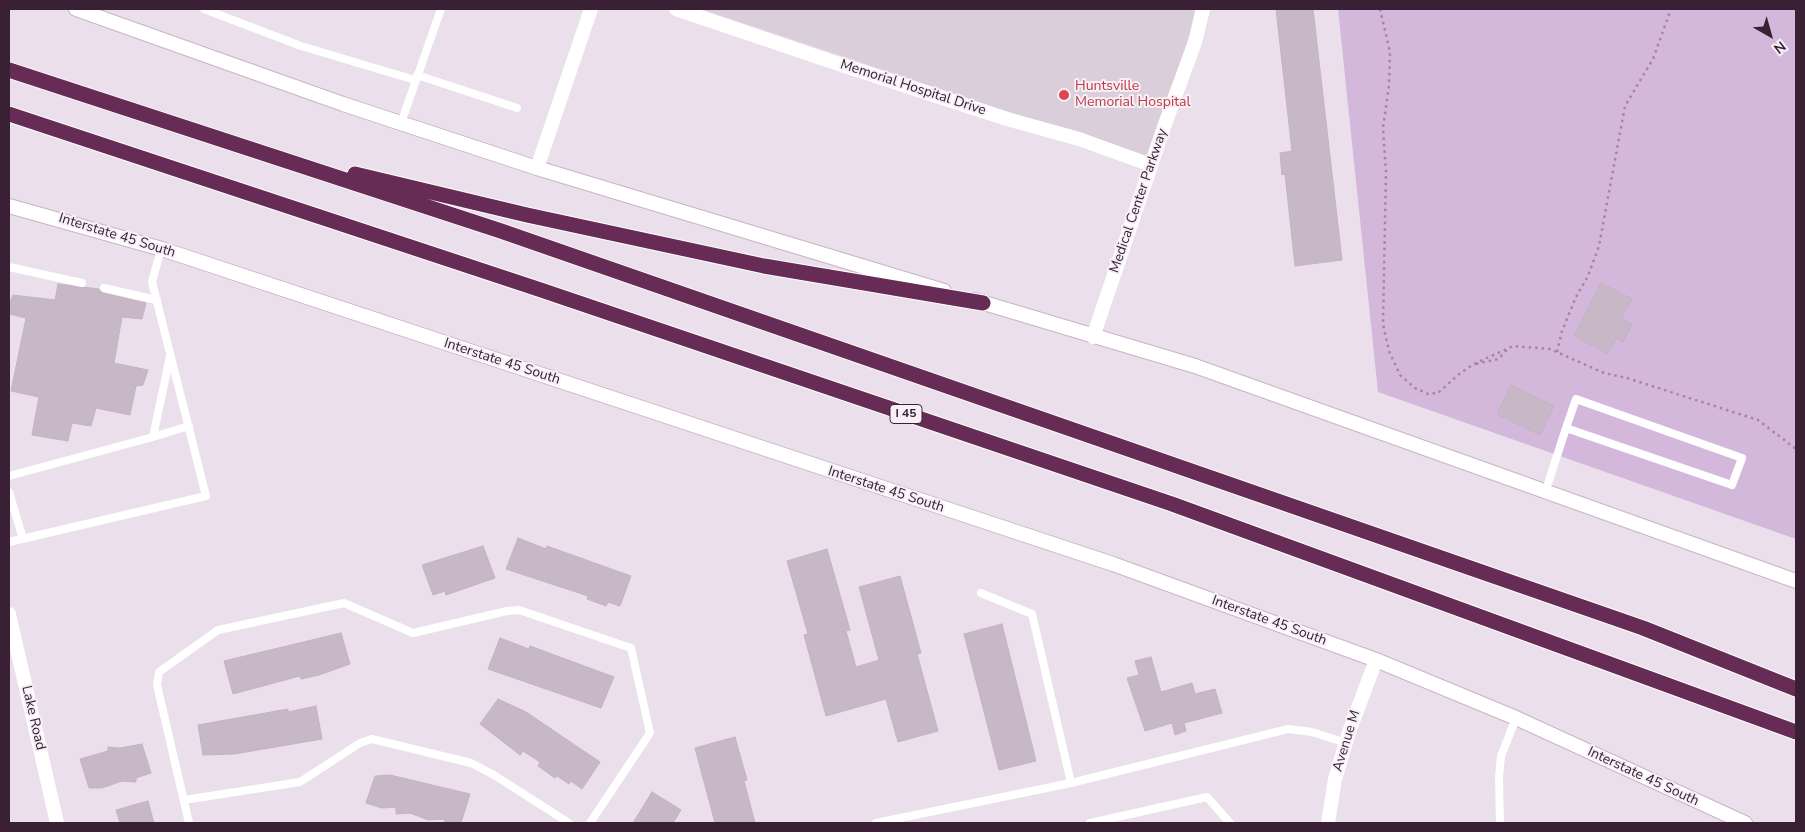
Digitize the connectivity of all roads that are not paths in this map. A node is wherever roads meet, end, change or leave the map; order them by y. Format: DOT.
graph roads {
  1 [pos="76,9"];
  2 [pos="204,9"];
  3 [pos="441,9"];
  4 [pos="591,9"];
  5 [pos="676,9"];
  6 [pos="1202,9"];
  7 [pos="104,13"];
  8 [pos="14,72"];
  9 [pos="416,78"];
  10 [pos="517,108"];
  11 [pos="9,114"];
  12 [pos="401,123"];
  13 [pos="1151,165"];
  14 [pos="537,168"];
  15 [pos="9,206"];
  16 [pos="161,249"];
  17 [pos="9,267"];
  18 [pos="82,283"];
  19 [pos="104,288"];
  20 [pos="157,300"];
  21 [pos="983,303"];
  22 [pos="1093,337"];
  23 [pos="170,354"];
  24 [pos="189,426"];
  25 [pos="1566,428"];
  26 [pos="153,437"];
  27 [pos="9,476"];
  28 [pos="1546,490"];
  29 [pos="9,492"];
  30 [pos="23,539"];
  31 [pos="9,542"];
  32 [pos="1796,581"];
  33 [pos="981,593"];
  34 [pos="9,614"];
  35 [pos="1376,660"];
  36 [pos="1796,689"];
  37 [pos="1516,718"];
  38 [pos="1796,732"];
  39 [pos="1346,743"];
  40 [pos="1071,783"];
  41 [pos="184,800"];
  42 [pos="57,823"];
  43 [pos="189,823"];
  44 [pos="569,823"];
  45 [pos="590,823"];
  46 [pos="876,823"];
  47 [pos="1090,823"];
  48 [pos="1230,823"];
  49 [pos="1328,823"];
  50 [pos="1500,823"];
  51 [pos="1745,823"];
  1 -- 7 [label="main road"];
  2 -- 9 [label="lane"];
  3 -- 9 [label="lane"];
  4 -- 14 [label="main road"];
  5 -- 13 [label="main road, Memorial Hospital Drive"];
  6 -- 13 [label="main road, Medical Center Parkway"];
  7 -- 12 [label="main road"];
  8 -- 21 [label="highway"];
  8 -- 36 [label="highway"];
  9 -- 10 [label="lane"];
  9 -- 12 [label="lane"];
  11 -- 38 [label="highway, I 45"];
  12 -- 14 [label="main road"];
  13 -- 22 [label="main road, Medical Center Parkway"];
  14 -- 21 [label="main road"];
  15 -- 16 [label="main road, Interstate 45 South"];
  16 -- 20 [label="lane"];
  16 -- 35 [label="main road, Interstate 45 South"];
  17 -- 18 [label="lane"];
  19 -- 20 [label="lane"];
  20 -- 23 [label="lane"];
  21 -- 22 [label="main road"];
  22 -- 28 [label="main road"];
  23 -- 24 [label="lane"];
  23 -- 26 [label="lane"];
  24 -- 26 [label="lane"];
  24 -- 30 [label="lane"];
  25 -- 25 [label="lane"];
  25 -- 28 [label="lane"];
  26 -- 27 [label="lane"];
  28 -- 32 [label="main road"];
  29 -- 30 [label="lane"];
  30 -- 31 [label="lane"];
  33 -- 40 [label="lane"];
  34 -- 42 [label="main road, Lake Road"];
  35 -- 37 [label="main road, Interstate 45 South"];
  35 -- 39 [label="main road, Avenue M"];
  37 -- 50 [label="lane"];
  37 -- 51 [label="main road, Interstate 45 South"];
  39 -- 40 [label="lane"];
  39 -- 49 [label="main road, Avenue M"];
  40 -- 46 [label="lane"];
  41 -- 43 [label="lane"];
  41 -- 44 [label="lane"];
  41 -- 45 [label="lane"];
  47 -- 48 [label="lane"];
}
